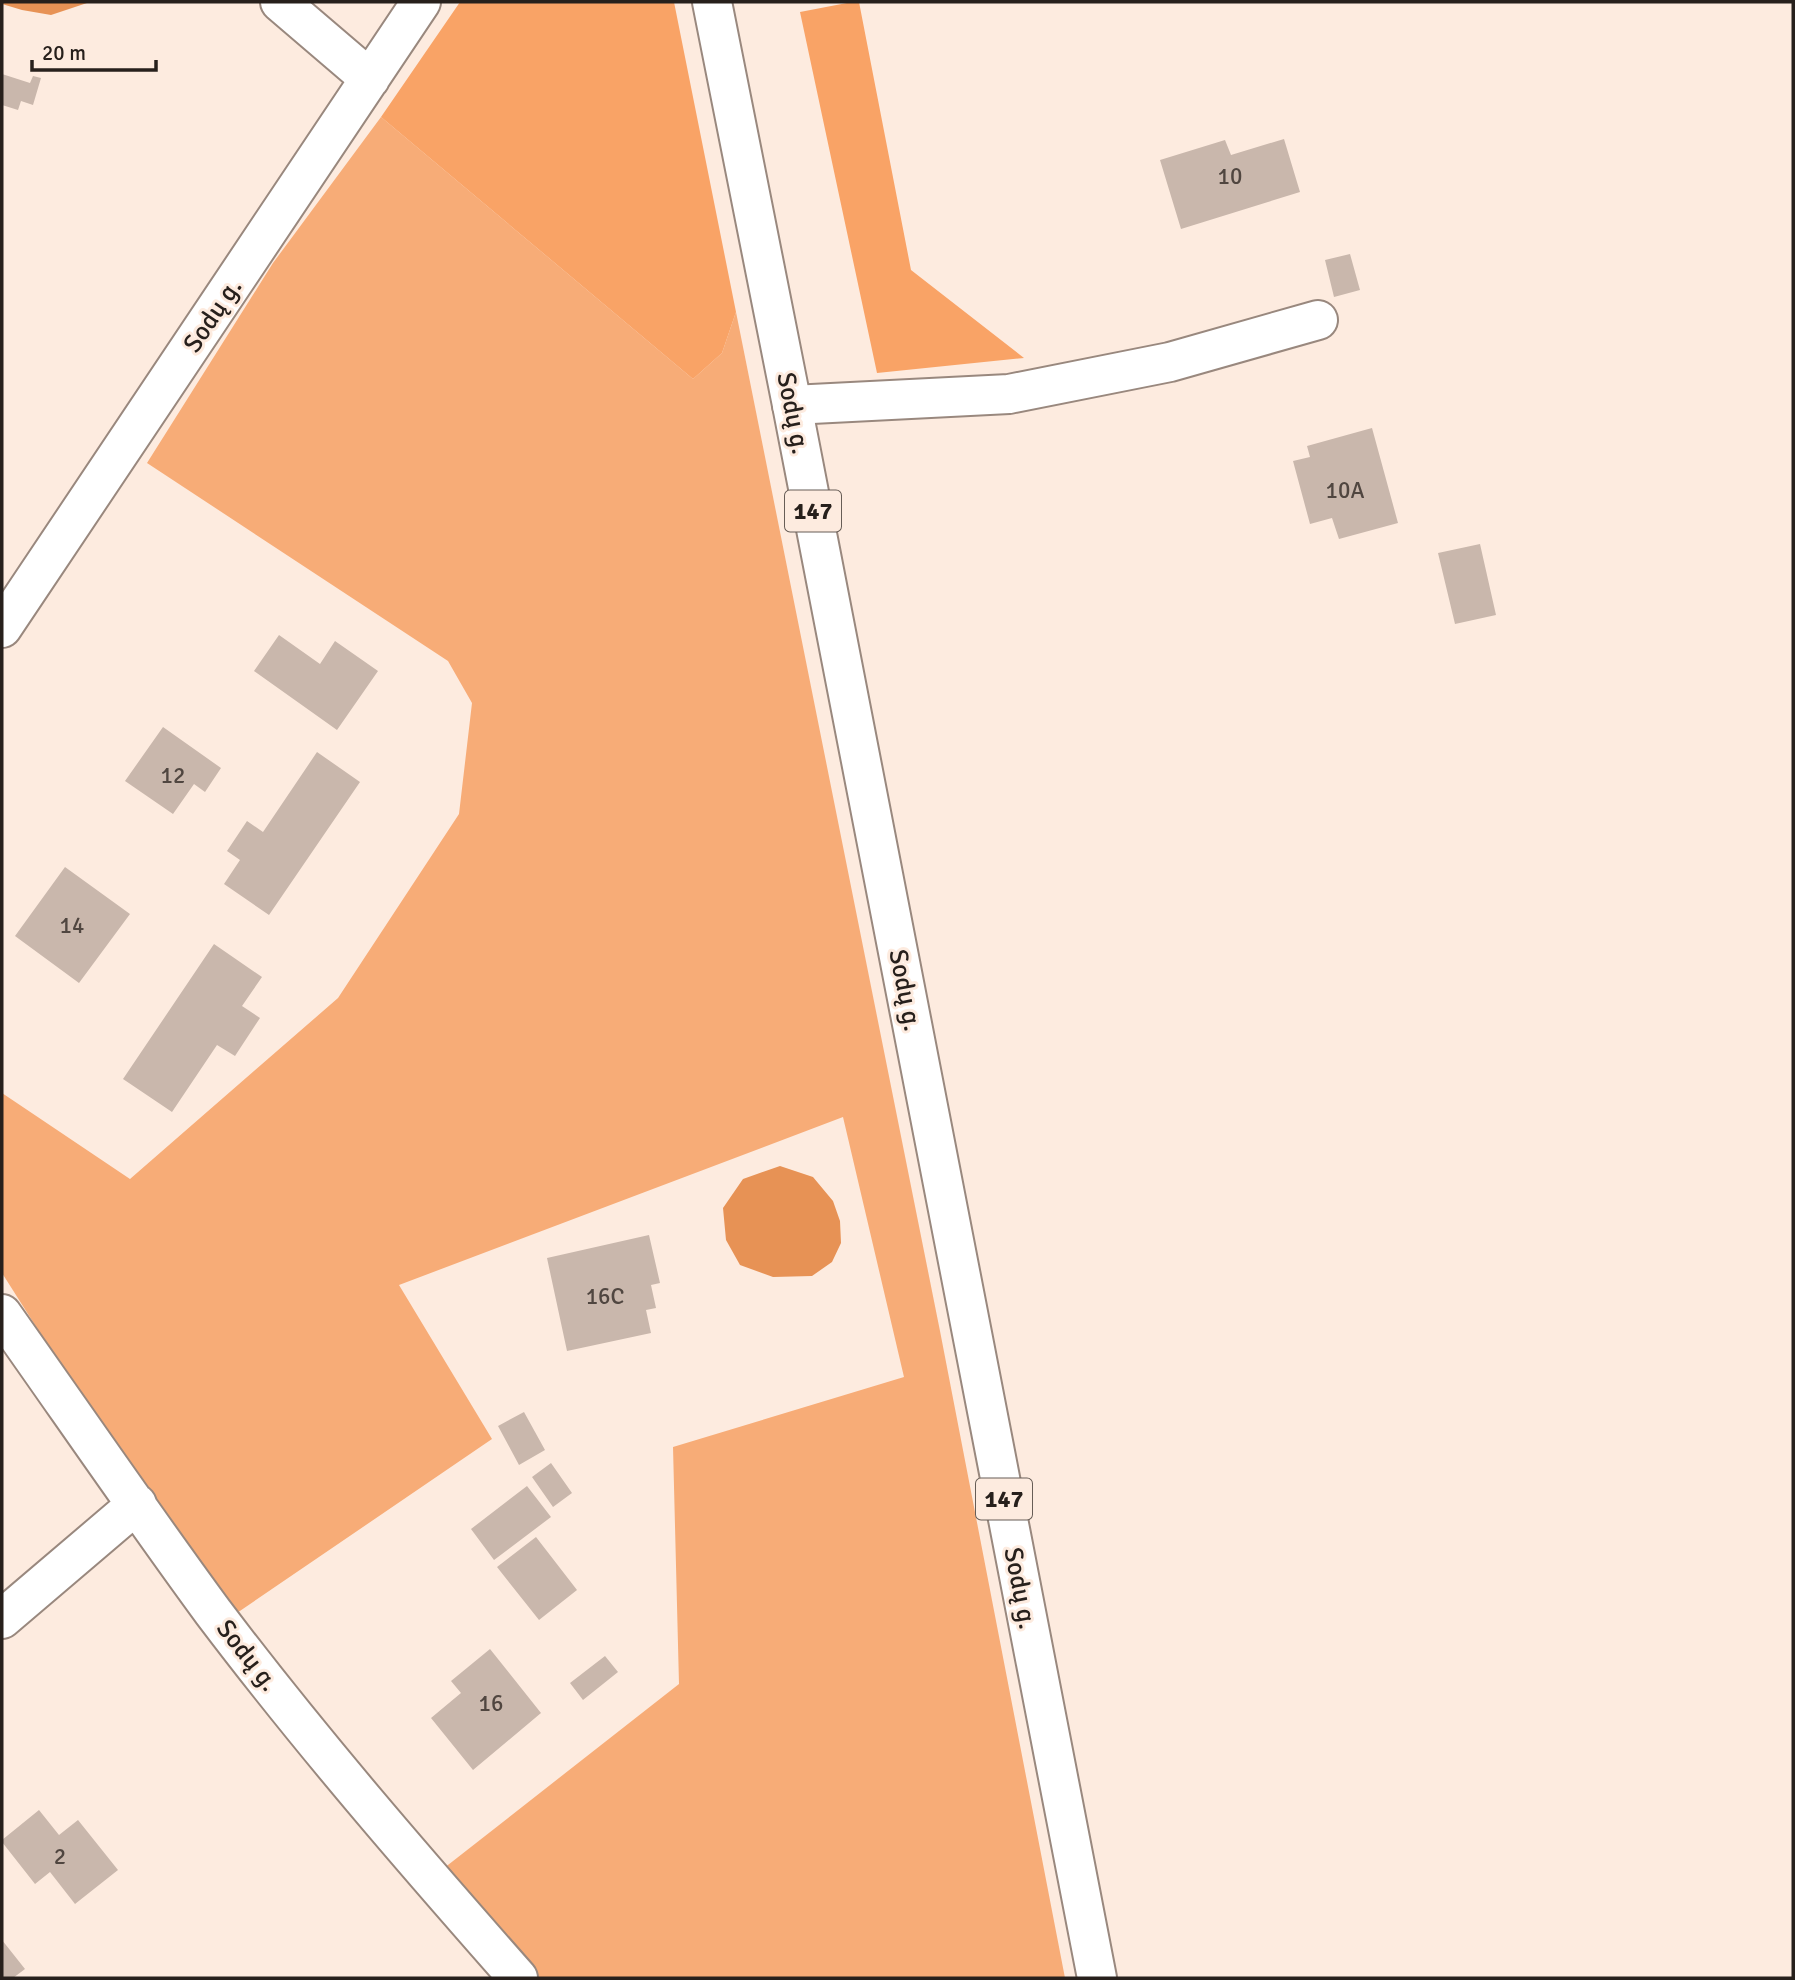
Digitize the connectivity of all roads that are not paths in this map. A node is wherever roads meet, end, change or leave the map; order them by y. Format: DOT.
graph roads {
  1 [pos="280,2"];
  2 [pos="422,2"];
  3 [pos="712,2"];
  4 [pos="370,79"];
  5 [pos="1318,320"];
  6 [pos="792,405"];
  7 [pos="2,628"];
  8 [pos="2,1314"];
  9 [pos="137,1504"];
  10 [pos="2,1619"];
  11 [pos="517,1978"];
  12 [pos="1097,1978"];
  1 -- 4 [label="main road"];
  2 -- 4 [label="main road, Sodų g."];
  3 -- 6 [label="main road, Sodų g. / 147"];
  4 -- 7 [label="main road, Sodų g."];
  5 -- 6 [label="main road"];
  6 -- 12 [label="main road, Sodų g. / 147"];
  8 -- 9 [label="main road, Sodų g."];
  9 -- 10 [label="main road"];
  9 -- 11 [label="main road, Sodų g."];
}
